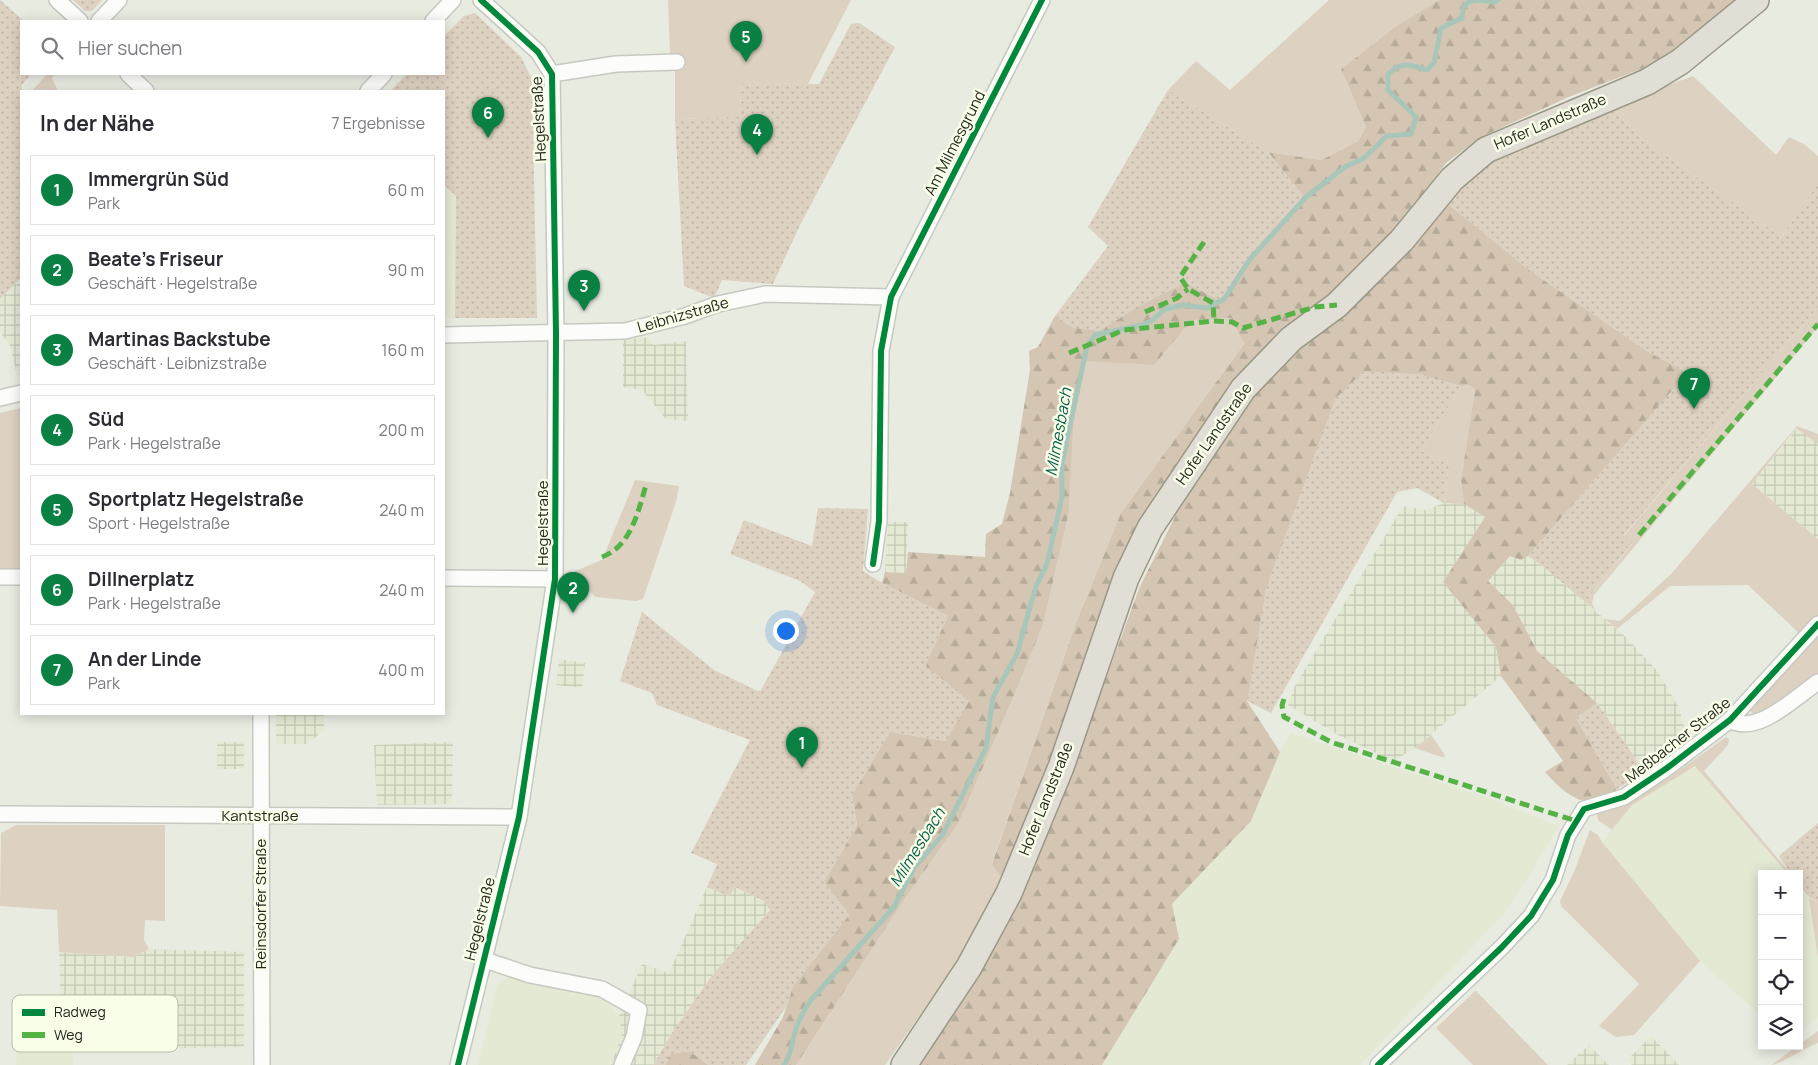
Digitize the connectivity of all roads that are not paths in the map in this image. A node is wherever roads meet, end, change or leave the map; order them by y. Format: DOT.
graph roads {
  1 [pos="57,0"];
  2 [pos="119,0"];
  3 [pos="453,0"];
  4 [pos="482,0"];
  5 [pos="1042,0"];
  6 [pos="1756,0"];
  7 [pos="79,20"];
  8 [pos="100,20"];
  9 [pos="434,20"];
  10 [pos="676,62"];
  11 [pos="552,74"];
  12 [pos="129,75"];
  13 [pos="383,75"];
  14 [pos="145,90"];
  15 [pos="369,90"];
  16 [pos="891,297"];
  17 [pos="556,334"];
  18 [pos="445,335"];
  19 [pos="20,393"];
  20 [pos="0,398"];
  21 [pos="873,564"];
  22 [pos="1,577"];
  23 [pos="20,577"];
  24 [pos="445,578"];
  25 [pos="555,579"];
  26 [pos="1818,624"];
  27 [pos="1818,682"];
  28 [pos="261,715"];
  29 [pos="1730,720"];
  30 [pos="0,814"];
  31 [pos="261,816"];
  32 [pos="519,817"];
  33 [pos="482,959"];
  34 [pos="262,1065"];
  35 [pos="458,1065"];
  36 [pos="622,1065"];
  37 [pos="904,1065"];
  38 [pos="1378,1065"];
  1 -- 7 [label="street"];
  2 -- 8 [label="street"];
  3 -- 9 [label="street"];
  4 -- 11 [label="street, Hegelstraße"];
  5 -- 16 [label="street, Am Milmesgrund"];
  6 -- 37 [label="main road, Hofer Landstraße"];
  10 -- 11 [label="street, Hegelstraße"];
  11 -- 17 [label="street, Hegelstraße"];
  12 -- 14 [label="street"];
  13 -- 15 [label="street"];
  16 -- 17 [label="street, Leibnizstraße"];
  16 -- 21 [label="street, Am Milmesgrund"];
  17 -- 18 [label="street, Leibnizstraße"];
  17 -- 25 [label="street, Hegelstraße"];
  19 -- 20 [label="street"];
  22 -- 23 [label="street"];
  24 -- 25 [label="street"];
  25 -- 32 [label="street, Hegelstraße"];
  26 -- 29 [label="street, Meßbacher Straße"];
  27 -- 29 [label="street"];
  28 -- 31 [label="street, Reinsdorfer Straße"];
  29 -- 38 [label="street, Meßbacher Straße"];
  30 -- 31 [label="street, Kantstraße"];
  31 -- 32 [label="street, Kantstraße"];
  31 -- 34 [label="street, Reinsdorfer Straße"];
  32 -- 33 [label="street, Hegelstraße"];
  33 -- 35 [label="street, Hegelstraße"];
  33 -- 36 [label="street"];
}
